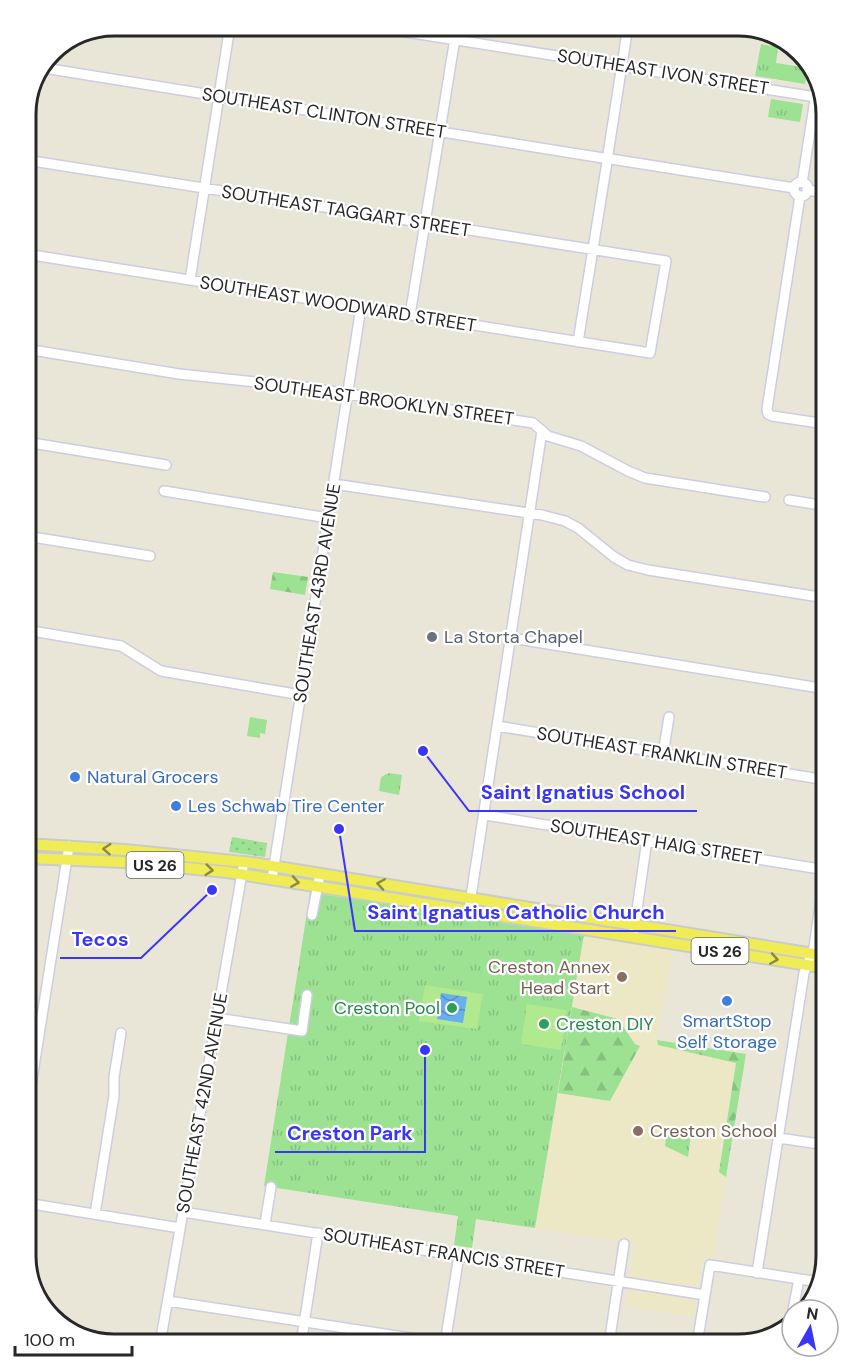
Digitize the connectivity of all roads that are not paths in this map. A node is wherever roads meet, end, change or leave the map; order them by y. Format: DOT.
graph roads {
  1 [pos="228,36"];
  2 [pos="434,36"];
  3 [pos="455,36"];
  4 [pos="626,36"];
  5 [pos="454,39"];
  6 [pos="621,65"];
  7 [pos="51,69"];
  8 [pos="219,96"];
  9 [pos="814,97"];
  10 [pos="815,102"];
  11 [pos="439,131"];
  12 [pos="607,158"];
  13 [pos="36,162"];
  14 [pos="204,188"];
  15 [pos="801,189"];
  16 [pos="816,191"];
  17 [pos="425,223"];
  18 [pos="592,250"];
  19 [pos="36,256"];
  20 [pos="190,280"];
  21 [pos="361,307"];
  22 [pos="410,315"];
  23 [pos="578,342"];
  24 [pos="36,351"];
  25 [pos="650,353"];
  26 [pos="348,393"];
  27 [pos="816,423"];
  28 [pos="542,431"];
  29 [pos="36,444"];
  30 [pos="166,465"];
  31 [pos="334,483"];
  32 [pos="164,491"];
  33 [pos="765,496"];
  34 [pos="789,500"];
  35 [pos="816,504"];
  36 [pos="530,513"];
  37 [pos="328,518"];
  38 [pos="36,539"];
  39 [pos="150,556"];
  40 [pos="816,596"];
  41 [pos="36,632"];
  42 [pos="511,638"];
  43 [pos="816,687"];
  44 [pos="301,695"];
  45 [pos="669,717"];
  46 [pos="497,726"];
  47 [pos="663,754"];
  48 [pos="816,778"];
  49 [pos="485,814"];
  50 [pos="647,840"];
  51 [pos="36,844"];
  52 [pos="69,846"];
  53 [pos="36,858"];
  54 [pos="67,859"];
  55 [pos="244,862"];
  56 [pos="816,866"];
  57 [pos="274,867"];
  58 [pos="242,874"];
  59 [pos="320,874"];
  60 [pos="272,879"];
  61 [pos="317,886"];
  62 [pos="471,898"];
  63 [pos="469,910"];
  64 [pos="312,915"];
  65 [pos="635,924"];
  66 [pos="816,929"];
  67 [pos="633,937"];
  68 [pos="812,953"];
  69 [pos="816,954"];
  70 [pos="807,965"];
  71 [pos="816,966"];
  72 [pos="307,996"];
  73 [pos="217,1018"];
  74 [pos="121,1034"];
  75 [pos="36,1054"];
  76 [pos="779,1138"];
  77 [pos="816,1144"];
  78 [pos="271,1187"];
  79 [pos="36,1205"];
  80 [pos="183,1212"];
  81 [pos="95,1214"];
  82 [pos="265,1224"];
  83 [pos="180,1228"];
  84 [pos="318,1233"];
  85 [pos="624,1244"];
  86 [pos="459,1255"];
  87 [pos="757,1273"];
  88 [pos="799,1279"];
  89 [pos="618,1280"];
  90 [pos="812,1281"];
  91 [pos="705,1295"];
  92 [pos="795,1298"];
  93 [pos="168,1301"];
  94 [pos="304,1321"];
  95 [pos="162,1334"];
  96 [pos="302,1334"];
  97 [pos="385,1334"];
  98 [pos="448,1334"];
  99 [pos="610,1334"];
  100 [pos="699,1334"];
  1 -- 8 [label="street"];
  2 -- 5 [label="street, SOUTHEAST IVON STREET"];
  3 -- 5 [label="street"];
  4 -- 6 [label="street"];
  5 -- 6 [label="street, SOUTHEAST IVON STREET"];
  5 -- 11 [label="street"];
  6 -- 9 [label="street, SOUTHEAST IVON STREET"];
  6 -- 12 [label="street"];
  7 -- 8 [label="street, SOUTHEAST CLINTON STREET"];
  8 -- 11 [label="street, SOUTHEAST CLINTON STREET"];
  8 -- 14 [label="street"];
  10 -- 15 [label="street"];
  11 -- 12 [label="street, SOUTHEAST CLINTON STREET"];
  11 -- 17 [label="street"];
  12 -- 15 [label="street, SOUTHEAST CLINTON STREET"];
  12 -- 18 [label="street"];
  13 -- 14 [label="street, SOUTHEAST TAGGART STREET"];
  14 -- 17 [label="street, SOUTHEAST TAGGART STREET"];
  14 -- 20 [label="street"];
  15 -- 16 [label="street, SOUTHEAST CLINTON STREET"];
  15 -- 27 [label="street"];
  17 -- 18 [label="street, SOUTHEAST TAGGART STREET"];
  17 -- 22 [label="street"];
  18 -- 23 [label="street"];
  18 -- 25 [label="street, SOUTHEAST TAGGART STREET"];
  19 -- 20 [label="street, SOUTHEAST WOODWARD STREET"];
  20 -- 21 [label="street, SOUTHEAST WOODWARD STREET"];
  21 -- 22 [label="street, SOUTHEAST WOODWARD STREET"];
  21 -- 26 [label="street, SOUTHEAST 43RD AVENUE"];
  22 -- 23 [label="street, SOUTHEAST WOODWARD STREET"];
  23 -- 25 [label="street, SOUTHEAST WOODWARD STREET"];
  24 -- 26 [label="street, SOUTHEAST BROOKLYN STREET"];
  26 -- 28 [label="street, SOUTHEAST BROOKLYN STREET"];
  26 -- 31 [label="street, SOUTHEAST 43RD AVENUE"];
  28 -- 33 [label="street, SOUTHEAST BROOKLYN STREET"];
  28 -- 36 [label="street"];
  29 -- 30 [label="street"];
  31 -- 36 [label="street"];
  31 -- 37 [label="street, SOUTHEAST 43RD AVENUE"];
  32 -- 37 [label="street"];
  34 -- 35 [label="street"];
  36 -- 40 [label="street"];
  36 -- 42 [label="street"];
  37 -- 44 [label="street, SOUTHEAST 43RD AVENUE"];
  38 -- 39 [label="street"];
  41 -- 44 [label="street"];
  42 -- 43 [label="street"];
  42 -- 46 [label="street"];
  44 -- 57 [label="street, SOUTHEAST 43RD AVENUE"];
  45 -- 47 [label="street"];
  46 -- 47 [label="street, SOUTHEAST FRANKLIN STREET"];
  46 -- 49 [label="street"];
  47 -- 48 [label="street, SOUTHEAST FRANKLIN STREET"];
  49 -- 50 [label="street, SOUTHEAST HAIG STREET"];
  49 -- 62 [label="street"];
  50 -- 56 [label="street, SOUTHEAST HAIG STREET"];
  50 -- 65 [label="street"];
  51 -- 52 [label="main road, US 26"];
  52 -- 54 [label="street"];
  55 -- 52 [label="main road, US 26, one-way"];
  53 -- 54 [label="main road, US 26"];
  54 -- 58 [label="main road, US 26, one-way"];
  54 -- 75 [label="street"];
  55 -- 57 [label="main road, US 26"];
  55 -- 58 [label="street, SOUTHEAST 42ND AVENUE"];
  57 -- 59 [label="main road, US 26"];
  57 -- 60 [label="street, SOUTHEAST 43RD AVENUE"];
  58 -- 60 [label="main road, US 26"];
  58 -- 73 [label="street, SOUTHEAST 42ND AVENUE"];
  59 -- 61 [label="street"];
  62 -- 59 [label="main road, US 26, one-way"];
  60 -- 61 [label="main road, US 26, one-way"];
  61 -- 63 [label="main road, US 26"];
  61 -- 64 [label="street"];
  62 -- 63 [label="street"];
  62 -- 65 [label="main road, US 26"];
  63 -- 67 [label="main road, US 26"];
  65 -- 67 [label="street"];
  65 -- 68 [label="main road, US 26"];
  66 -- 68 [label="street"];
  67 -- 70 [label="main road, US 26, one-way"];
  68 -- 69 [label="main road, US 26"];
  68 -- 70 [label="street"];
  70 -- 71 [label="main road, US 26"];
  70 -- 76 [label="street"];
  72 -- 73 [label="street"];
  73 -- 80 [label="street, SOUTHEAST 42ND AVENUE"];
  74 -- 81 [label="street"];
  76 -- 77 [label="street"];
  76 -- 87 [label="street"];
  78 -- 82 [label="street"];
  79 -- 81 [label="street"];
  80 -- 82 [label="street, SOUTHEAST FRANCIS STREET"];
  80 -- 83 [label="street, SOUTHEAST 42ND AVENUE"];
  81 -- 83 [label="street"];
  82 -- 84 [label="street, SOUTHEAST FRANCIS STREET"];
  83 -- 93 [label="street, SOUTHEAST 42ND AVENUE"];
  84 -- 86 [label="street, SOUTHEAST FRANCIS STREET"];
  84 -- 94 [label="street"];
  85 -- 89 [label="street"];
  86 -- 89 [label="street, SOUTHEAST FRANCIS STREET"];
  86 -- 98 [label="street"];
  87 -- 88 [label="street"];
  87 -- 91 [label="street"];
  88 -- 90 [label="street"];
  88 -- 92 [label="street"];
  89 -- 91 [label="street, SOUTHEAST FRANCIS STREET"];
  89 -- 99 [label="street"];
  91 -- 100 [label="street"];
  93 -- 94 [label="street"];
  93 -- 95 [label="street, SOUTHEAST 42ND AVENUE"];
  94 -- 96 [label="street"];
  94 -- 97 [label="street"];
}
